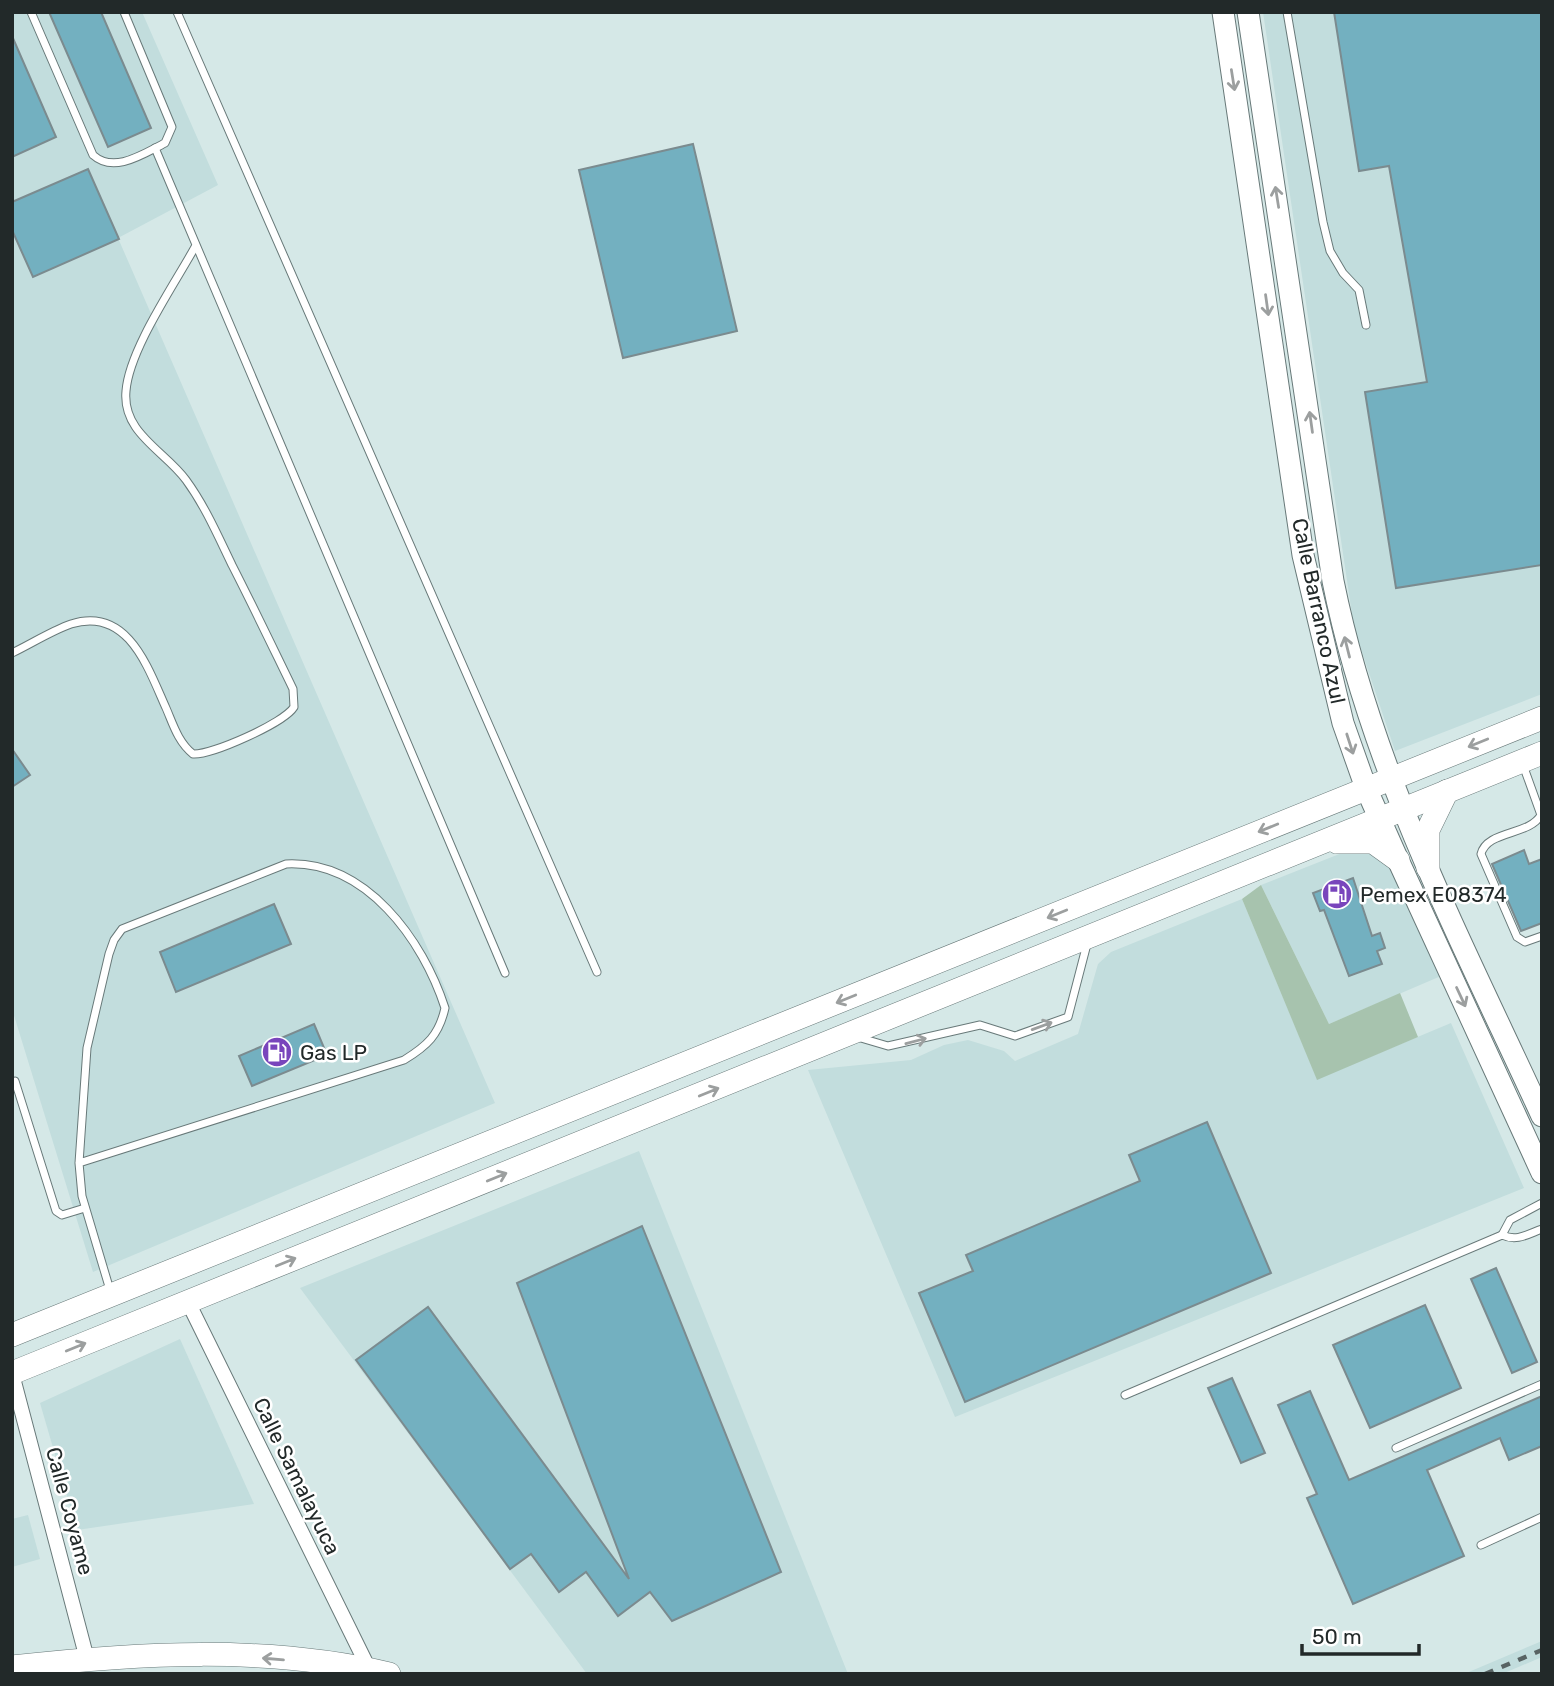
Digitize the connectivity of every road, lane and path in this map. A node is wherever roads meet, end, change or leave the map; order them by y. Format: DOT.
graph roads {
  1 [pos="32,12"];
  2 [pos="124,12"];
  3 [pos="177,12"];
  4 [pos="1223,12"];
  5 [pos="1248,12"];
  6 [pos="1287,12"];
  7 [pos="155,148"];
  8 [pos="195,247"];
  9 [pos="1366,325"];
  10 [pos="12,653"];
  11 [pos="1542,718"];
  12 [pos="1532,757"];
  13 [pos="1389,778"];
  14 [pos="1366,788"];
  15 [pos="1447,791"];
  16 [pos="1403,810"];
  17 [pos="1380,818"];
  18 [pos="1309,846"];
  19 [pos="1398,860"];
  20 [pos="1427,868"];
  21 [pos="1089,936"];
  22 [pos="1542,936"];
  23 [pos="1440,951"];
  24 [pos="597,972"];
  25 [pos="505,973"];
  26 [pos="1485,992"];
  27 [pos="851,1035"];
  28 [pos="15,1081"];
  29 [pos="1542,1116"];
  30 [pos="79,1163"];
  31 [pos="1542,1173"];
  32 [pos="1542,1203"];
  33 [pos="336,1206"];
  34 [pos="85,1208"];
  35 [pos="1542,1229"];
  36 [pos="1502,1235"];
  37 [pos="349,1236"];
  38 [pos="112,1296"];
  39 [pos="188,1302"];
  40 [pos="12,1335"];
  41 [pos="12,1373"];
  42 [pos="1542,1384"];
  43 [pos="1125,1395"];
  44 [pos="1396,1448"];
  45 [pos="1542,1517"];
  46 [pos="1480,1545"];
  47 [pos="87,1658"];
  48 [pos="12,1667"];
  49 [pos="379,1671"];
  1 -- 7 [label="lane"];
  2 -- 7 [label="lane"];
  3 -- 24 [label="lane"];
  4 -- 14 [label="main road, Calle Barranco Azul, one-way"];
  13 -- 5 [label="main road, Calle Barranco Azul, one-way"];
  6 -- 9 [label="lane"];
  7 -- 8 [label="lane"];
  8 -- 10 [label="lane"];
  8 -- 25 [label="lane"];
  11 -- 13 [label="main road, one-way"];
  12 -- 15 [label="main road"];
  12 -- 22 [label="lane"];
  13 -- 14 [label="main road"];
  13 -- 16 [label="main road, Calle Barranco Azul"];
  14 -- 17 [label="main road, Calle Barranco Azul"];
  14 -- 33 [label="main road, one-way"];
  15 -- 16 [label="main road"];
  15 -- 20 [label="main road"];
  16 -- 17 [label="main road"];
  16 -- 20 [label="main road, Calle Barranco Azul"];
  17 -- 18 [label="main road"];
  17 -- 19 [label="main road, Calle Barranco Azul"];
  18 -- 19 [label="main road"];
  18 -- 21 [label="main road"];
  19 -- 23 [label="main road, Calle Barranco Azul"];
  20 -- 26 [label="main road, Calle Barranco Azul"];
  21 -- 27 [label="main road"];
  27 -- 21 [label="lane, one-way"];
  23 -- 26 [label="main road"];
  23 -- 31 [label="main road, Calle Barranco Azul, one-way"];
  26 -- 29 [label="main road, Calle Barranco Azul"];
  37 -- 27 [label="main road, one-way"];
  28 -- 34 [label="lane"];
  30 -- 30 [label="lane"];
  30 -- 34 [label="lane"];
  32 -- 36 [label="lane"];
  33 -- 37 [label="main road"];
  33 -- 38 [label="main road"];
  34 -- 38 [label="lane"];
  35 -- 36 [label="lane"];
  36 -- 43 [label="lane"];
  39 -- 37 [label="main road, one-way"];
  38 -- 40 [label="main road"];
  41 -- 39 [label="main road, one-way"];
  39 -- 49 [label="street, Calle Samalayuca"];
  41 -- 47 [label="street, Calle Coyame"];
  42 -- 44 [label="lane"];
  45 -- 46 [label="lane"];
  47 -- 48 [label="main road"];
  49 -- 47 [label="main road, one-way"];
}
